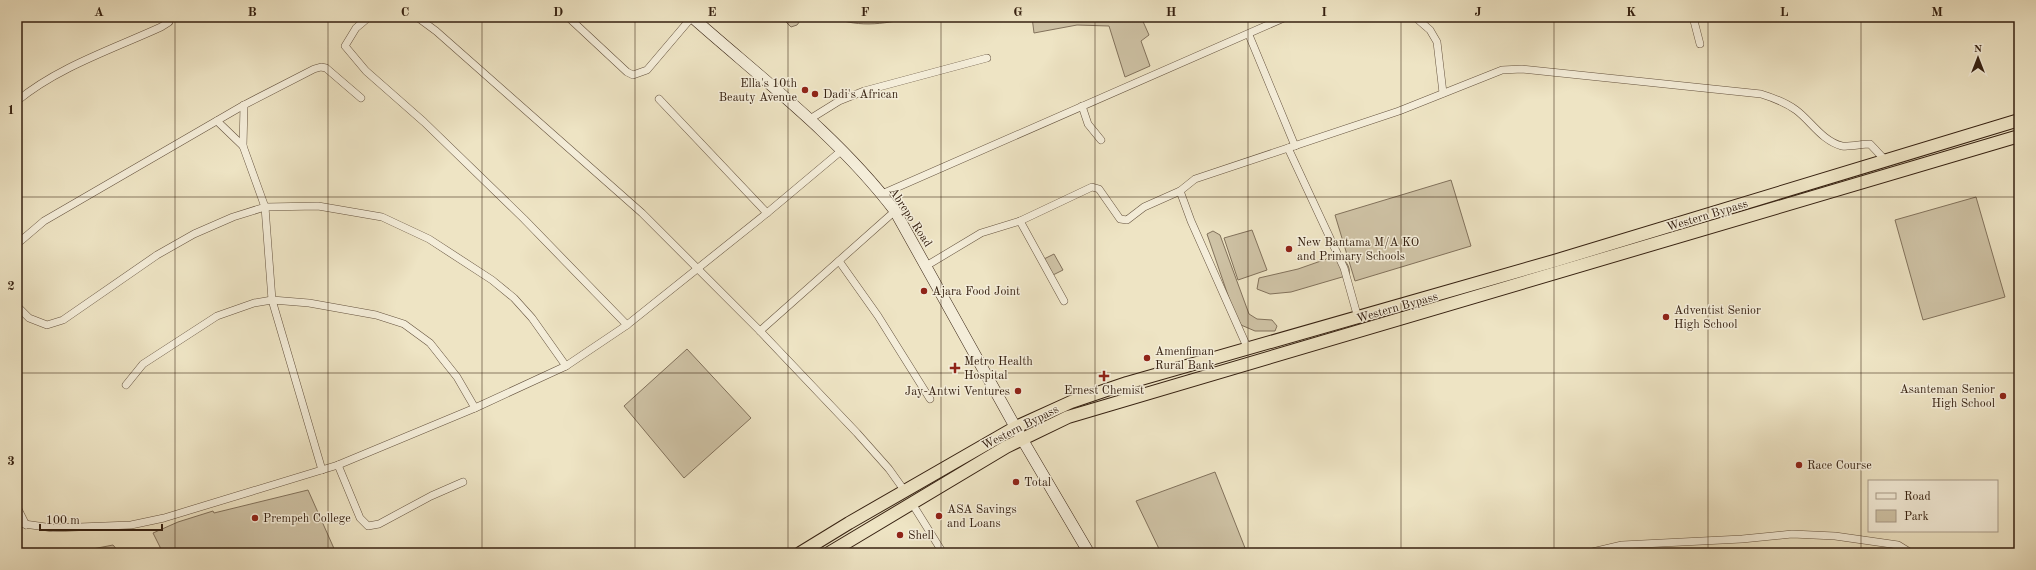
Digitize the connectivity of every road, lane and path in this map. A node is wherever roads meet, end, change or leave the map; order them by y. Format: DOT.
graph roads {
  1 [pos="168,17"];
  2 [pos="369,17"];
  3 [pos="417,17"];
  4 [pos="568,17"];
  5 [pos="692,17"];
  6 [pos="1286,17"];
  7 [pos="1416,17"];
  8 [pos="1693,17"];
  9 [pos="1249,35"];
  10 [pos="1700,44"];
  11 [pos="987,58"];
  12 [pos="1442,93"];
  13 [pos="361,98"];
  14 [pos="659,99"];
  15 [pos="17,101"];
  16 [pos="244,105"];
  17 [pos="1082,106"];
  18 [pos="810,119"];
  19 [pos="2019,120"];
  20 [pos="217,121"];
  21 [pos="2019,136"];
  22 [pos="1962,138"];
  23 [pos="1101,140"];
  24 [pos="243,146"];
  25 [pos="1296,146"];
  26 [pos="1288,148"];
  27 [pos="841,151"];
  28 [pos="1966,152"];
  29 [pos="1886,161"];
  30 [pos="1180,191"];
  31 [pos="882,194"];
  32 [pos="265,207"];
  33 [pos="895,211"];
  34 [pos="767,213"];
  35 [pos="1020,221"];
  36 [pos="17,244"];
  37 [pos="839,261"];
  38 [pos="926,266"];
  39 [pos="696,269"];
  40 [pos="272,300"];
  41 [pos="1064,301"];
  42 [pos="17,306"];
  43 [pos="1358,318"];
  44 [pos="628,325"];
  45 [pos="760,331"];
  46 [pos="1248,349"];
  47 [pos="566,366"];
  48 [pos="126,385"];
  49 [pos="930,399"];
  50 [pos="475,408"];
  51 [pos="1016,427"];
  52 [pos="1022,439"];
  53 [pos="338,465"];
  54 [pos="322,470"];
  55 [pos="463,482"];
  56 [pos="904,490"];
  57 [pos="912,504"];
  58 [pos="17,507"];
  59 [pos="17,523"];
  60 [pos="26,525"];
  61 [pos="800,553"];
  62 [pos="829,553"];
  63 [pos="943,553"];
  64 [pos="1089,553"];
  65 [pos="1588,553"];
  66 [pos="1911,553"];
  1 -- 15 [label="street"];
  2 -- 44 [label="street"];
  3 -- 39 [label="street"];
  4 -- 5 [label="street"];
  5 -- 18 [label="main road, Abrepo Road"];
  6 -- 9 [label="street"];
  7 -- 12 [label="street"];
  8 -- 10 [label="street"];
  9 -- 17 [label="street"];
  9 -- 25 [label="street"];
  11 -- 18 [label="street"];
  12 -- 25 [label="street"];
  12 -- 29 [label="street"];
  13 -- 16 [label="street"];
  14 -- 34 [label="street"];
  16 -- 20 [label="street"];
  16 -- 24 [label="street"];
  17 -- 23 [label="street"];
  17 -- 31 [label="street"];
  18 -- 27 [label="main road, Abrepo Road"];
  19 -- 22 [label="highway, Western Bypass"];
  20 -- 24 [label="street"];
  20 -- 36 [label="street"];
  21 -- 28 [label="highway, Western Bypass"];
  22 -- 28 [label="highway"];
  22 -- 29 [label="highway, Western Bypass"];
  24 -- 32 [label="street"];
  25 -- 26 [label="street"];
  26 -- 30 [label="street"];
  26 -- 43 [label="street"];
  27 -- 31 [label="main road, Abrepo Road"];
  27 -- 34 [label="street"];
  28 -- 52 [label="highway, Western Bypass"];
  29 -- 43 [label="highway, Western Bypass"];
  30 -- 35 [label="street"];
  30 -- 46 [label="street"];
  31 -- 33 [label="main road, Abrepo Road"];
  32 -- 40 [label="street"];
  32 -- 42 [label="street"];
  32 -- 47 [label="street"];
  33 -- 37 [label="street"];
  33 -- 38 [label="main road, Abrepo Road"];
  34 -- 39 [label="street"];
  35 -- 38 [label="street"];
  35 -- 41 [label="street"];
  37 -- 45 [label="street"];
  37 -- 49 [label="street"];
  38 -- 51 [label="main road, Abrepo Road"];
  39 -- 44 [label="street"];
  39 -- 45 [label="street"];
  40 -- 48 [label="street"];
  40 -- 50 [label="street"];
  40 -- 54 [label="street"];
  43 -- 46 [label="highway, Western Bypass"];
  44 -- 47 [label="street"];
  45 -- 56 [label="street"];
  46 -- 51 [label="highway, Western Bypass"];
  47 -- 50 [label="street"];
  50 -- 53 [label="street"];
  51 -- 52 [label="main road, Abrepo Road"];
  51 -- 56 [label="highway, Western Bypass"];
  52 -- 57 [label="highway, Western Bypass"];
  52 -- 64 [label="main road, Abrepo Road"];
  53 -- 54 [label="street"];
  53 -- 55 [label="street"];
  54 -- 60 [label="street"];
  56 -- 61 [label="highway, Western Bypass"];
  57 -- 62 [label="highway, Western Bypass"];
  57 -- 63 [label="street"];
  58 -- 60 [label="street"];
  59 -- 60 [label="street"];
  65 -- 66 [label="street"];
}
